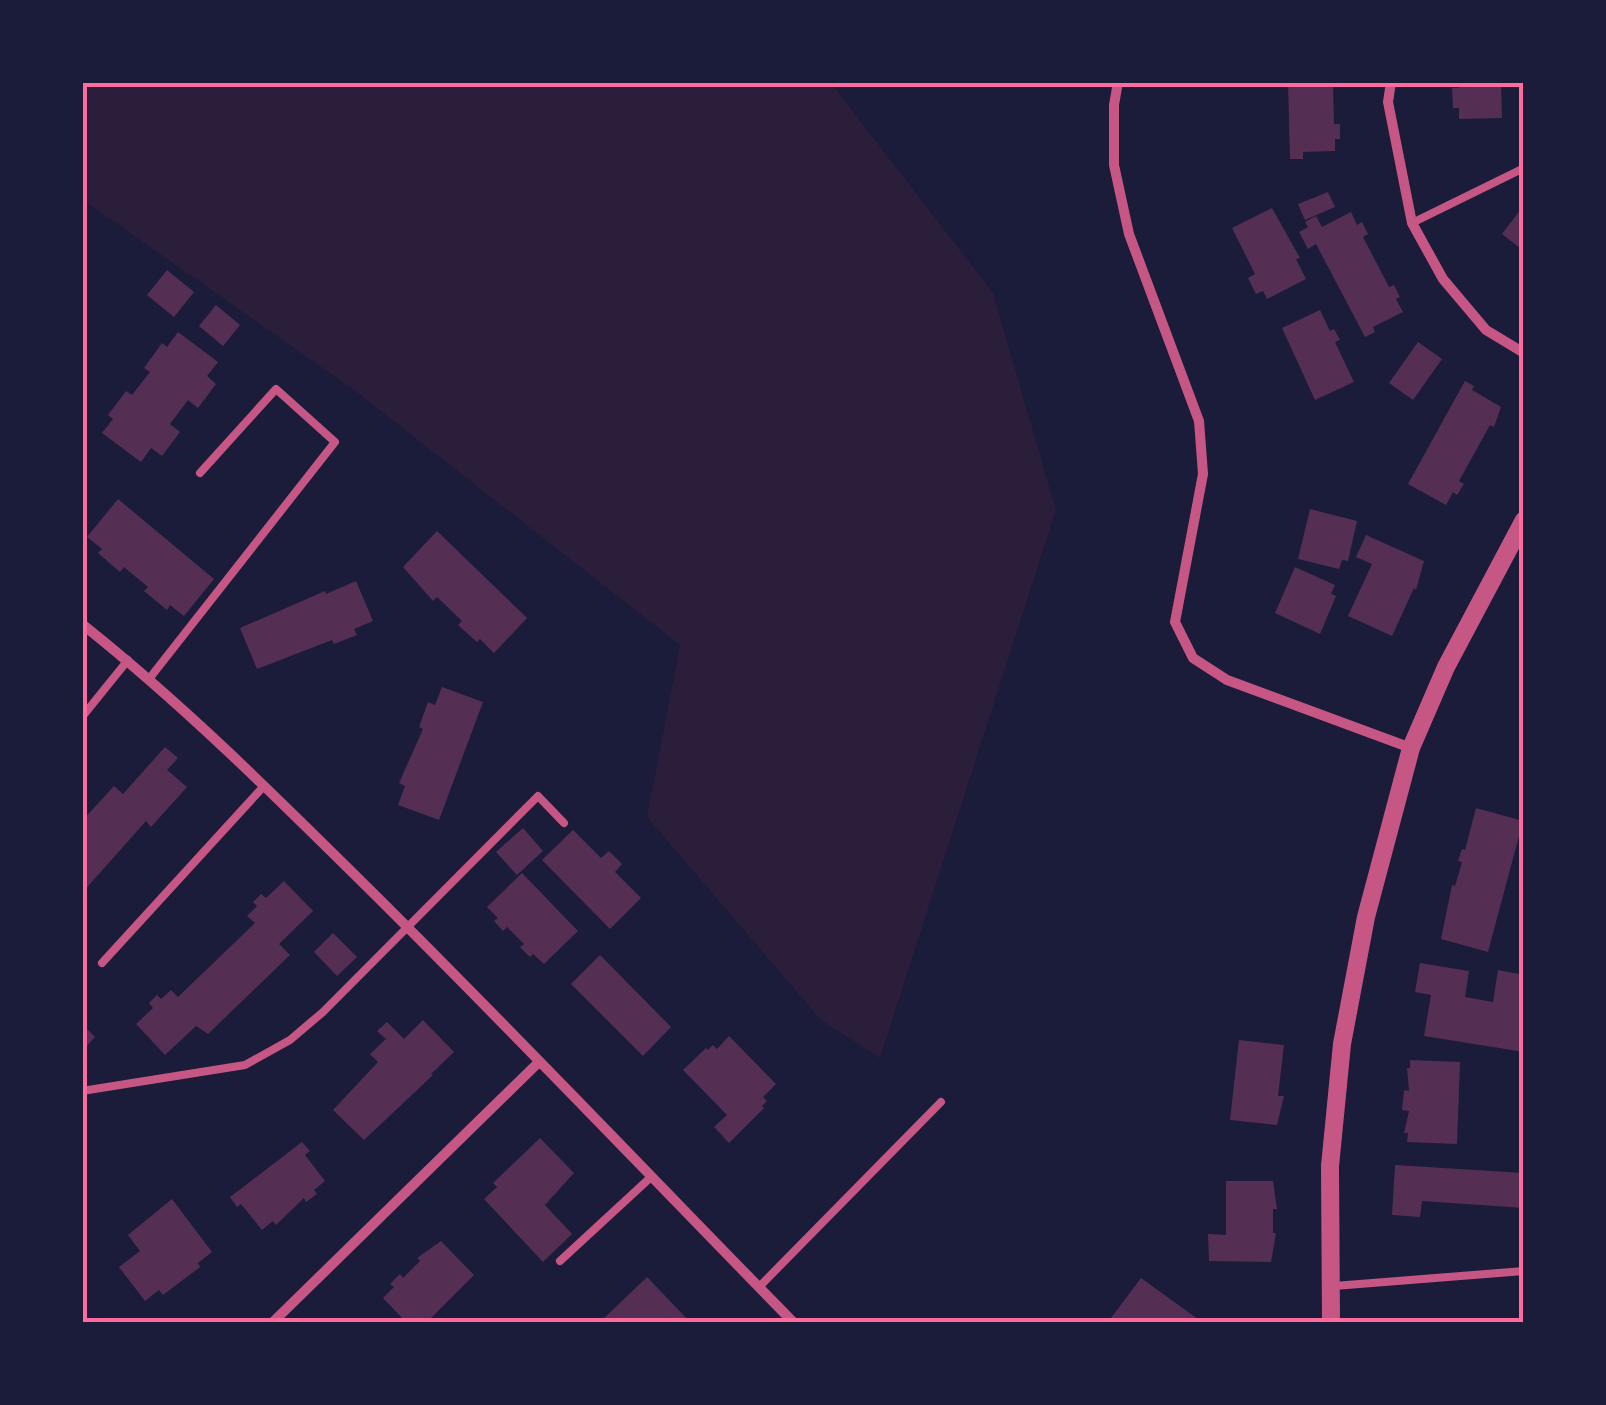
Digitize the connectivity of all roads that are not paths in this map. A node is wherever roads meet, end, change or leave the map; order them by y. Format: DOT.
graph roads {
  1 [pos="1118,82"];
  2 [pos="1391,82"];
  3 [pos="1524,168"];
  4 [pos="1412,223"];
  5 [pos="1524,354"];
  6 [pos="200,473"];
  7 [pos="1524,520"];
  8 [pos="82,624"];
  9 [pos="128,660"];
  10 [pos="149,679"];
  11 [pos="82,716"];
  12 [pos="1411,748"];
  13 [pos="264,786"];
  14 [pos="564,822"];
  15 [pos="407,926"];
  16 [pos="102,963"];
  17 [pos="539,1062"];
  18 [pos="82,1092"];
  19 [pos="940,1102"];
  20 [pos="651,1177"];
  21 [pos="560,1261"];
  22 [pos="1524,1271"];
  23 [pos="1330,1286"];
  24 [pos="759,1287"];
  25 [pos="272,1322"];
  26 [pos="793,1322"];
  27 [pos="1331,1322"];
  1 -- 12 [label="street"];
  2 -- 4 [label="street"];
  3 -- 4 [label="lane"];
  4 -- 5 [label="street"];
  6 -- 10 [label="lane"];
  7 -- 12 [label="street"];
  8 -- 9 [label="street"];
  9 -- 10 [label="street"];
  9 -- 11 [label="lane"];
  10 -- 13 [label="street"];
  12 -- 23 [label="street"];
  13 -- 15 [label="street"];
  13 -- 16 [label="lane"];
  14 -- 15 [label="lane"];
  15 -- 17 [label="street"];
  15 -- 18 [label="lane"];
  17 -- 20 [label="street"];
  17 -- 25 [label="street"];
  19 -- 24 [label="lane"];
  20 -- 21 [label="lane"];
  20 -- 24 [label="street"];
  22 -- 23 [label="lane"];
  23 -- 27 [label="street"];
  24 -- 26 [label="street"];
}
